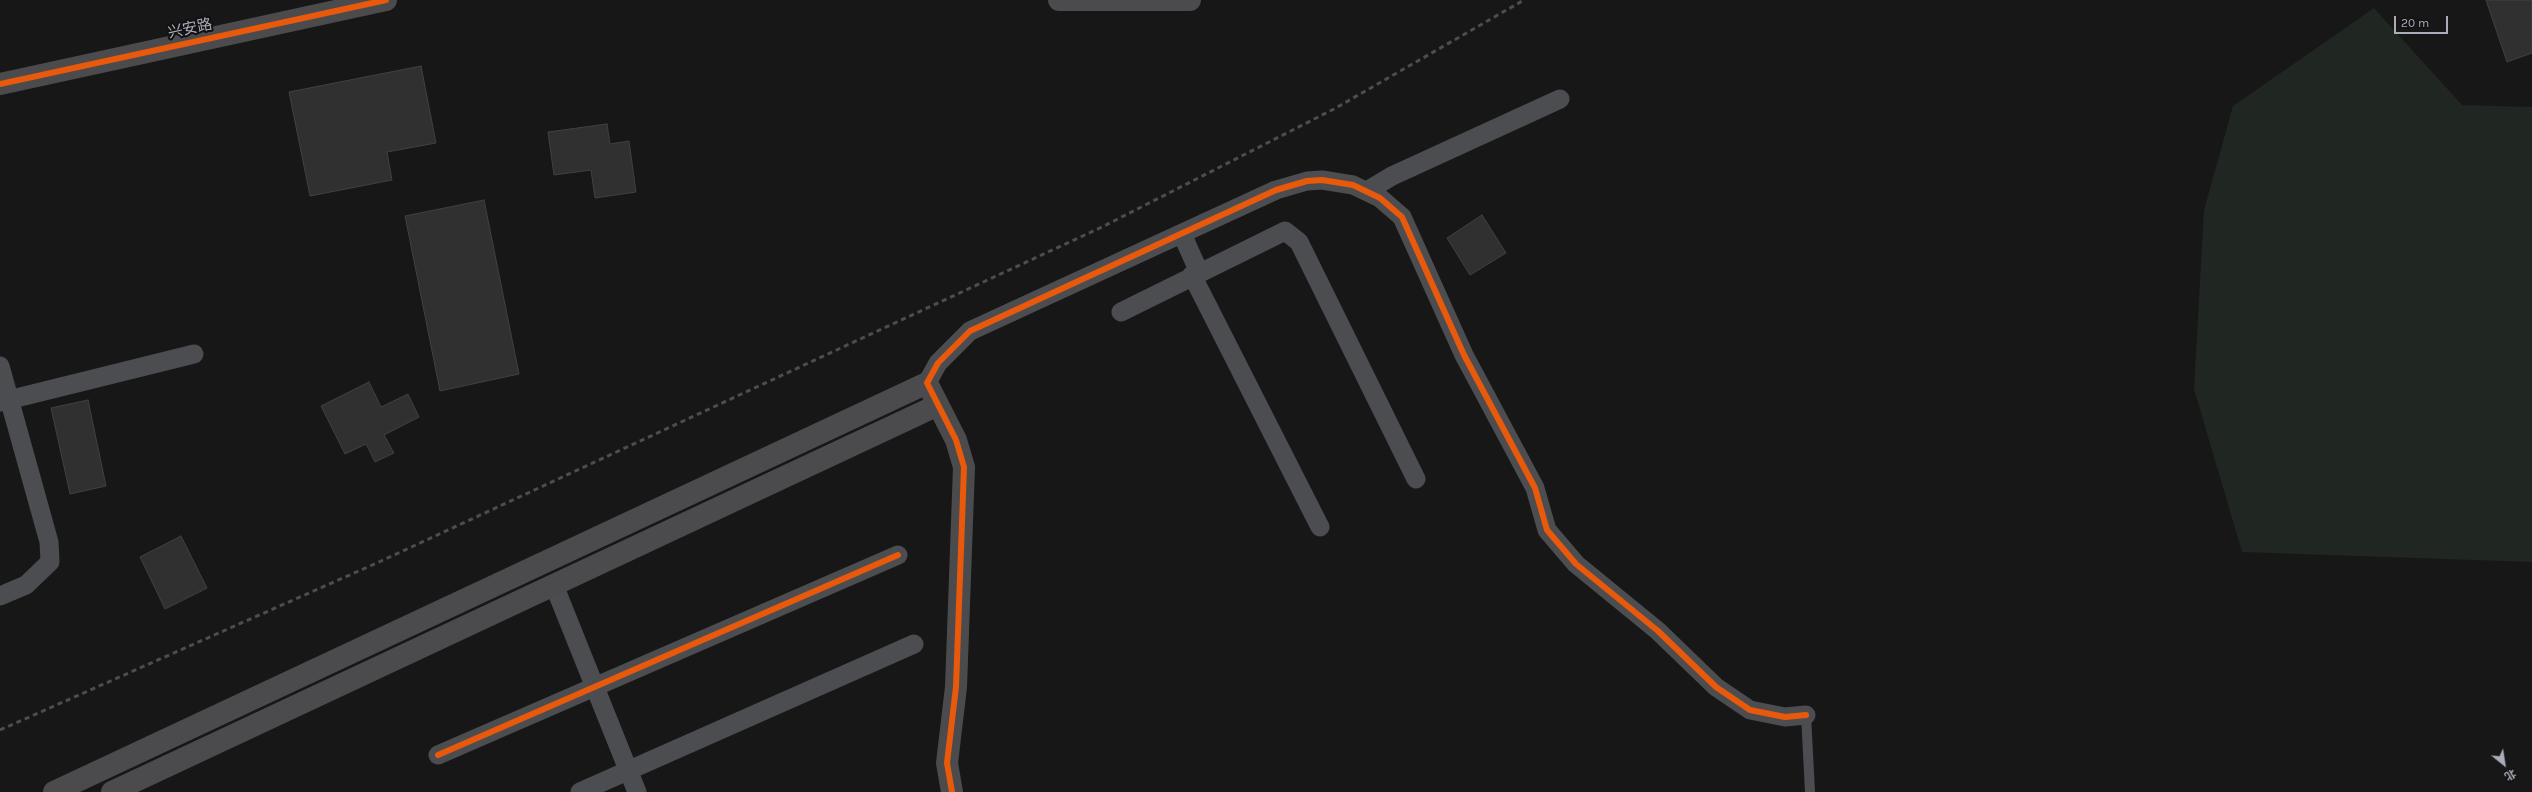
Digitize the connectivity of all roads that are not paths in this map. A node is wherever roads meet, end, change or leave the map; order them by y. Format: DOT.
graph roads {
  1 [pos="386,0"];
  2 [pos="1058,0"];
  3 [pos="1190,0"];
  4 [pos="0,84"];
  5 [pos="1560,99"];
  6 [pos="1367,191"];
  7 [pos="1182,234"];
  8 [pos="1196,274"];
  9 [pos="1121,312"];
  10 [pos="194,354"];
  11 [pos="0,366"];
  12 [pos="927,383"];
  13 [pos="5,400"];
  14 [pos="938,405"];
  15 [pos="1416,479"];
  16 [pos="1320,527"];
  17 [pos="898,555"];
  18 [pos="554,585"];
  19 [pos="0,596"];
  20 [pos="914,644"];
  21 [pos="594,686"];
  22 [pos="1806,715"];
  23 [pos="438,755"];
  24 [pos="628,770"];
  25 [pos="54,792"];
  26 [pos="112,792"];
  27 [pos="580,792"];
  28 [pos="637,792"];
  29 [pos="952,792"];
  30 [pos="1810,792"];
  1 -- 4 [label="main road, 兴安路"];
  2 -- 3 [label="main road"];
  5 -- 6 [label="street"];
  6 -- 7 [label="street"];
  6 -- 22 [label="street"];
  7 -- 8 [label="street"];
  7 -- 12 [label="street"];
  8 -- 9 [label="street"];
  8 -- 15 [label="street"];
  8 -- 16 [label="street"];
  10 -- 13 [label="street"];
  11 -- 13 [label="street"];
  12 -- 14 [label="main road"];
  12 -- 25 [label="main road"];
  13 -- 19 [label="street"];
  14 -- 18 [label="main road"];
  14 -- 29 [label="main road"];
  17 -- 21 [label="street"];
  18 -- 21 [label="street"];
  18 -- 26 [label="main road"];
  20 -- 24 [label="street"];
  21 -- 23 [label="street"];
  21 -- 24 [label="street"];
  22 -- 30 [label="lane"];
  24 -- 27 [label="street"];
  24 -- 28 [label="street"];
}
